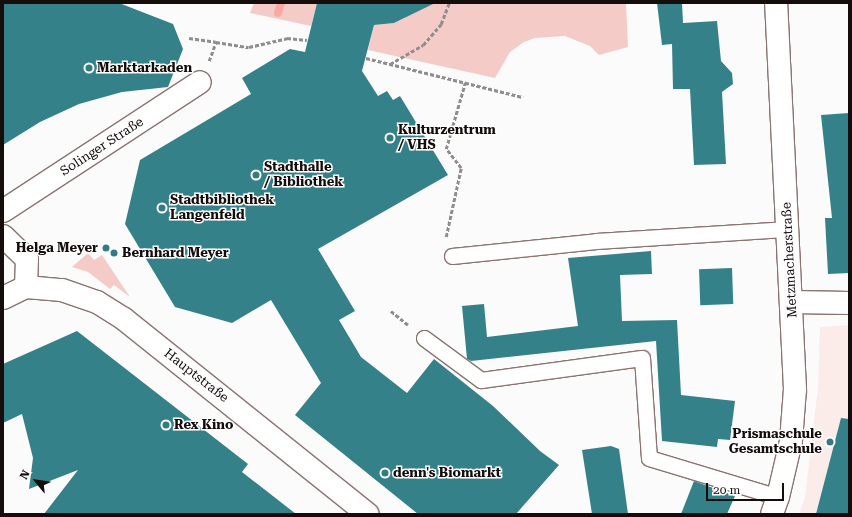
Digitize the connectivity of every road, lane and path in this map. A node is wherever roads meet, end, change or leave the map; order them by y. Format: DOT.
graph roads {
  1 [pos="449,3"];
  2 [pos="776,3"];
  3 [pos="189,38"];
  4 [pos="308,40"];
  5 [pos="216,42"];
  6 [pos="366,58"];
  7 [pos="390,64"];
  8 [pos="200,82"];
  9 [pos="464,82"];
  10 [pos="522,97"];
  11 [pos="3,211"];
  12 [pos="788,229"];
  13 [pos="3,236"];
  14 [pos="444,243"];
  15 [pos="452,256"];
  16 [pos="26,288"];
  17 [pos="3,298"];
  18 [pos="792,302"];
  19 [pos="849,303"];
  20 [pos="424,338"];
  21 [pos="775,506"];
  22 [pos="367,514"];
  1 -- 7 [label="path"];
  2 -- 12 [label="street, Metzmacherstraße"];
  3 -- 5 [label="path"];
  4 -- 5 [label="path"];
  5 -- 8 [label="path"];
  6 -- 7 [label="path"];
  7 -- 9 [label="path"];
  8 -- 11 [label="street, Solinger Straße"];
  9 -- 10 [label="path"];
  9 -- 14 [label="path"];
  12 -- 15 [label="lane"];
  12 -- 18 [label="street, Metzmacherstraße"];
  13 -- 16 [label="street"];
  16 -- 17 [label="street"];
  16 -- 22 [label="street, Hauptstraße"];
  18 -- 19 [label="street"];
  18 -- 21 [label="street, Metzmacherstraße"];
  20 -- 21 [label="lane"];
}
